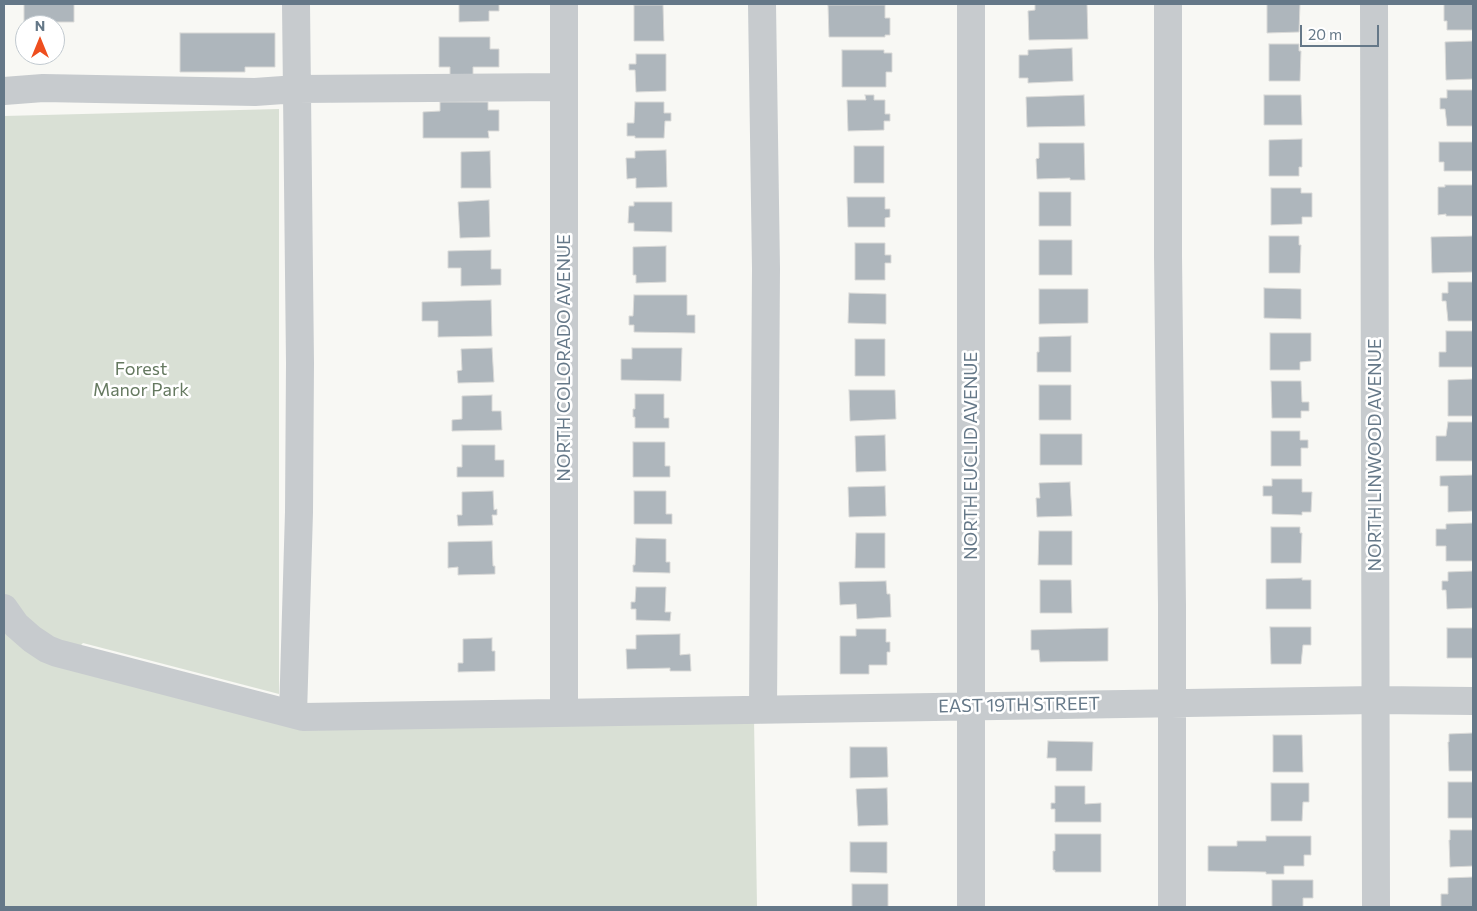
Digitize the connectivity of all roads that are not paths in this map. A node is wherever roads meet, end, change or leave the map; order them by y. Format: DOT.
graph roads {
  1 [pos="296,4"];
  2 [pos="564,4"];
  3 [pos="762,4"];
  4 [pos="971,4"];
  5 [pos="1168,4"];
  6 [pos="1374,4"];
  7 [pos="564,87"];
  8 [pos="297,89"];
  9 [pos="4,91"];
  10 [pos="4,608"];
  11 [pos="1376,700"];
  12 [pos="1473,700"];
  13 [pos="1171,703"];
  14 [pos="971,706"];
  15 [pos="763,709"];
  16 [pos="564,712"];
  17 [pos="293,714"];
  18 [pos="1172,906"];
  19 [pos="971,907"];
  20 [pos="1376,907"];
  1 -- 8 [label="street"];
  2 -- 7 [label="street, NORTH COLORADO AVENUE"];
  3 -- 15 [label="street"];
  4 -- 14 [label="street, NORTH EUCLID AVENUE"];
  5 -- 13 [label="street"];
  6 -- 11 [label="street, NORTH LINWOOD AVENUE"];
  7 -- 8 [label="street"];
  7 -- 16 [label="street, NORTH COLORADO AVENUE"];
  8 -- 9 [label="street"];
  8 -- 17 [label="street"];
  10 -- 17 [label="street, EAST 19TH STREET"];
  11 -- 12 [label="street, EAST 19TH STREET"];
  11 -- 13 [label="street, EAST 19TH STREET"];
  11 -- 20 [label="street, NORTH LINWOOD AVENUE"];
  13 -- 14 [label="street, EAST 19TH STREET"];
  13 -- 18 [label="street"];
  14 -- 15 [label="street, EAST 19TH STREET"];
  14 -- 19 [label="street, NORTH EUCLID AVENUE"];
  15 -- 16 [label="street, EAST 19TH STREET"];
  16 -- 17 [label="street, EAST 19TH STREET"];
}
